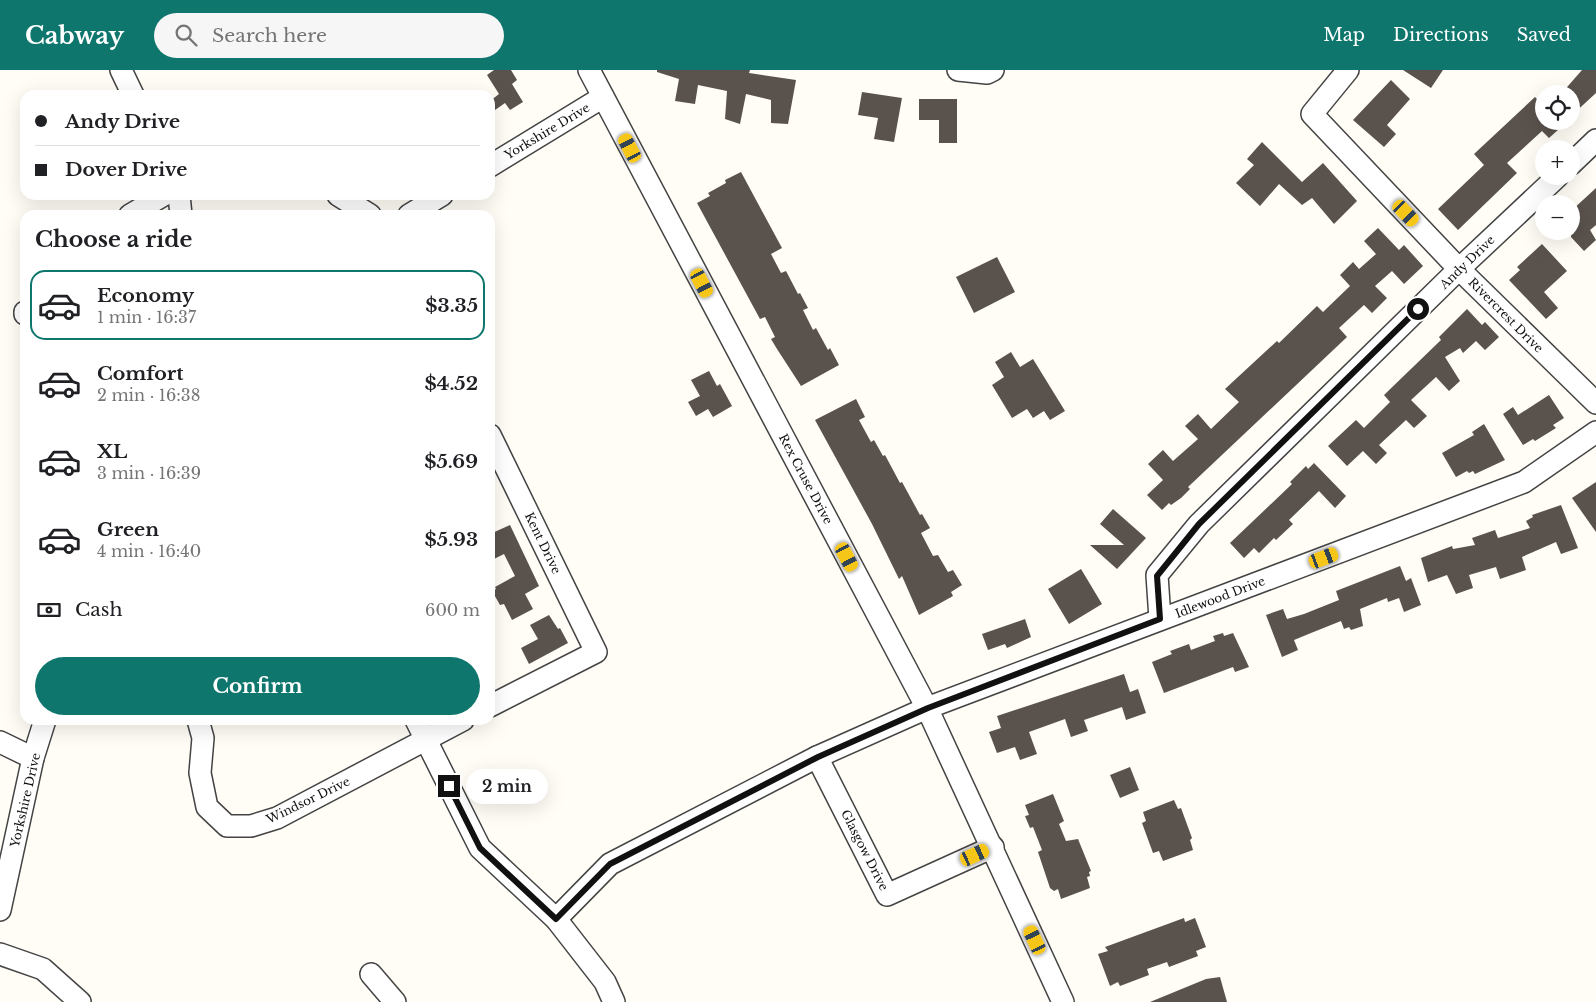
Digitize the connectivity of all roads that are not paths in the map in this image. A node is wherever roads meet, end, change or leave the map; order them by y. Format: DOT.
graph roads {
  1 [pos="121,70"];
  2 [pos="589,70"];
  3 [pos="958,70"];
  4 [pos="993,70"];
  5 [pos="1348,70"];
  6 [pos="131,90"];
  7 [pos="603,97"];
  8 [pos="1596,140"];
  9 [pos="1580,155"];
  10 [pos="495,163"];
  11 [pos="1548,185"];
  12 [pos="156,200"];
  13 [pos="346,200"];
  14 [pos="434,200"];
  15 [pos="138,210"];
  16 [pos="362,210"];
  17 [pos="417,210"];
  18 [pos="1459,269"];
  19 [pos="1596,404"];
  20 [pos="1596,432"];
  21 [pos="495,444"];
  22 [pos="1160,619"];
  23 [pos="495,703"];
  24 [pos="928,708"];
  25 [pos="43,725"];
  26 [pos="199,725"];
  27 [pos="418,725"];
  28 [pos="453,725"];
  29 [pos="425,739"];
  30 [pos="0,742"];
  31 [pos="818,757"];
  32 [pos="33,758"];
  33 [pos="992,847"];
  34 [pos="0,910"];
  35 [pos="556,919"];
  36 [pos="0,954"];
  37 [pos="371,974"];
  38 [pos="80,1002"];
  39 [pos="395,1002"];
  40 [pos="614,1002"];
  41 [pos="1063,1002"];
  1 -- 6 [label="street"];
  2 -- 7 [label="street, Rex Cruse Drive"];
  3 -- 4 [label="street"];
  5 -- 18 [label="street, Rivercrest Drive"];
  7 -- 10 [label="street, Yorkshire Drive"];
  7 -- 24 [label="street, Rex Cruse Drive"];
  8 -- 9 [label="street"];
  11 -- 18 [label="street, Andy Drive"];
  12 -- 15 [label="street"];
  13 -- 16 [label="street"];
  14 -- 17 [label="street"];
  18 -- 19 [label="street, Rivercrest Drive"];
  18 -- 22 [label="street, Andy Drive"];
  20 -- 22 [label="street, Idlewood Drive"];
  21 -- 23 [label="street, Kent Drive"];
  22 -- 24 [label="street, Idlewood Drive"];
  24 -- 31 [label="street, Idlewood Drive"];
  24 -- 33 [label="street, Rex Cruse Drive"];
  25 -- 32 [label="street, Yorkshire Drive"];
  26 -- 29 [label="street, Windsor Drive"];
  27 -- 29 [label="street"];
  28 -- 29 [label="street, Windsor Drive"];
  29 -- 35 [label="street"];
  30 -- 32 [label="street"];
  31 -- 33 [label="street, Glasgow Drive"];
  31 -- 35 [label="street, Idlewood Drive"];
  32 -- 34 [label="street, Yorkshire Drive"];
  33 -- 41 [label="street, Rex Cruse Drive"];
  35 -- 40 [label="street"];
  36 -- 38 [label="street"];
  37 -- 39 [label="street"];
}
